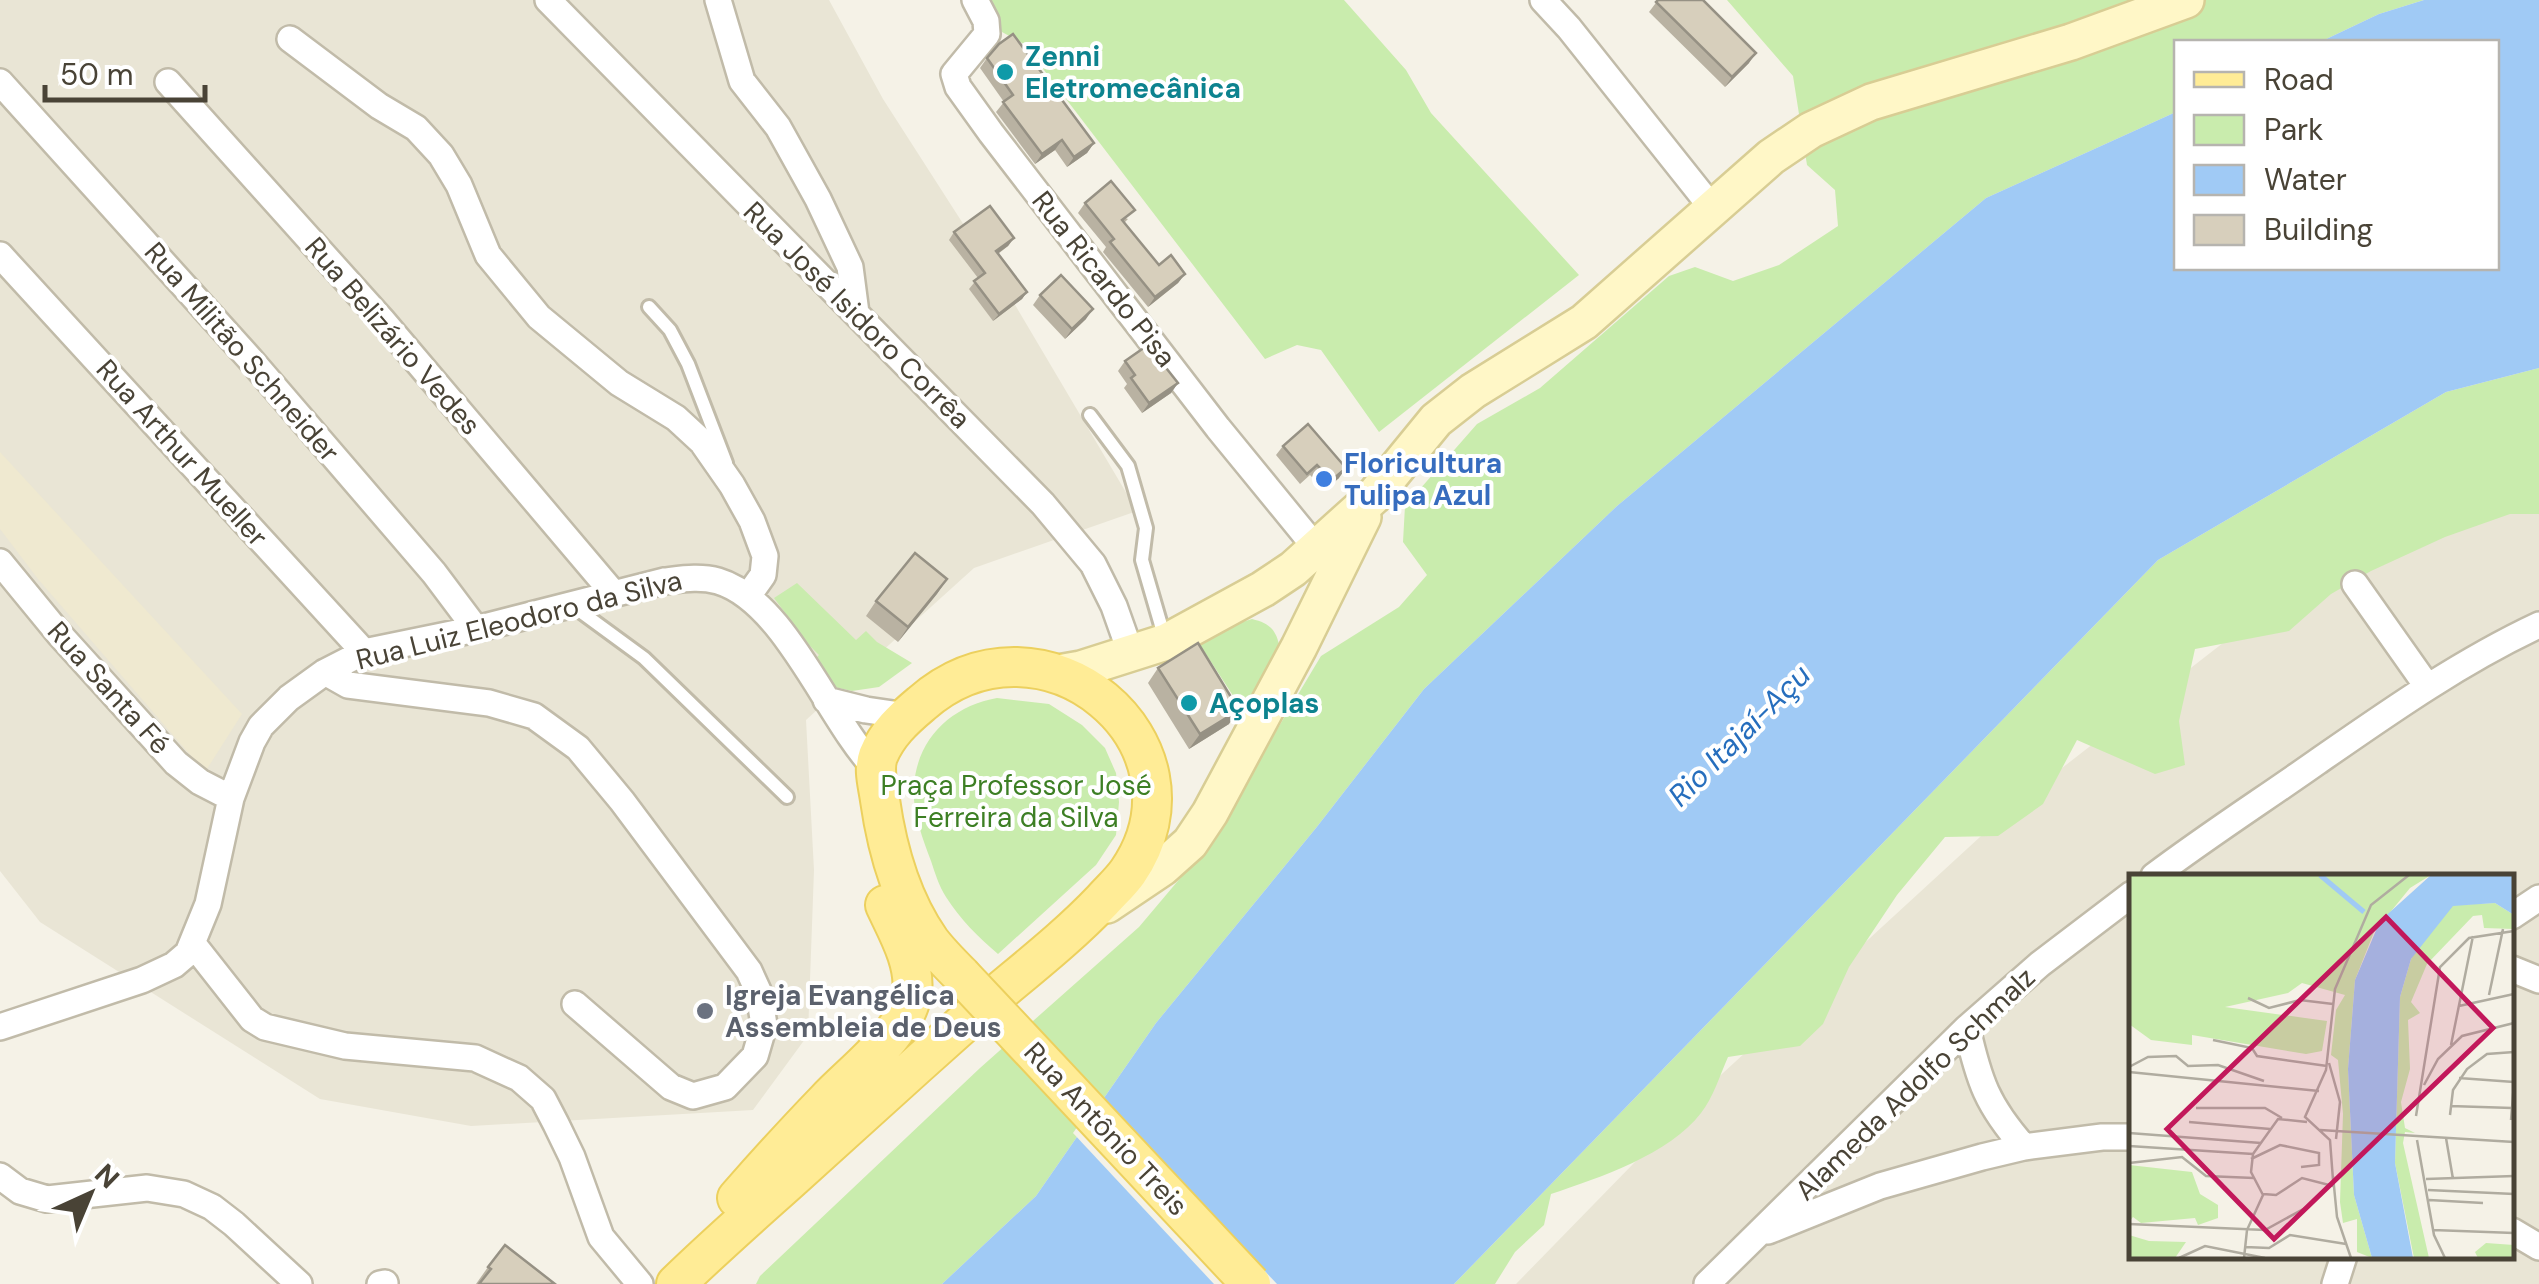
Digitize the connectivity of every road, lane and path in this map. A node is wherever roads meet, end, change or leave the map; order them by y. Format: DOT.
graph roads {
  1 [pos="548,0"];
  2 [pos="718,0"];
  3 [pos="975,0"];
  4 [pos="1543,0"];
  5 [pos="2186,0"];
  6 [pos="290,39"];
  7 [pos="0,82"];
  8 [pos="168,82"];
  9 [pos="1713,209"];
  10 [pos="0,255"];
  11 [pos="649,307"];
  12 [pos="856,313"];
  13 [pos="1090,415"];
  14 [pos="732,484"];
  15 [pos="1373,497"];
  16 [pos="1317,549"];
  17 [pos="0,562"];
  18 [pos="2355,584"];
  19 [pos="1263,588"];
  20 [pos="614,594"];
  21 [pos="748,596"];
  22 [pos="570,604"];
  23 [pos="2539,625"];
  24 [pos="476,629"];
  25 [pos="1166,642"];
  26 [pos="1299,647"];
  27 [pos="364,652"];
  28 [pos="1131,654"];
  29 [pos="325,672"];
  30 [pos="1058,673"];
  31 [pos="2426,686"];
  32 [pos="826,700"];
  33 [pos="907,716"];
  34 [pos="875,768"];
  35 [pos="787,797"];
  36 [pos="231,798"];
  37 [pos="2157,874"];
  38 [pos="2129,896"];
  39 [pos="2539,898"];
  40 [pos="2514,915"];
  41 [pos="1085,919"];
  42 [pos="193,944"];
  43 [pos="2514,969"];
  44 [pos="2539,980"];
  45 [pos="574,1004"];
  46 [pos="0,1027"];
  47 [pos="1967,1028"];
  48 [pos="2129,1137"];
  49 [pos="2024,1147"];
  50 [pos="0,1176"];
  51 [pos="2514,1231"];
  52 [pos="1758,1235"];
  53 [pos="2539,1247"];
  54 [pos="2343,1259"];
  55 [pos="686,1275"];
  56 [pos="299,1284"];
  57 [pos="640,1284"];
  58 [pos="1251,1284"];
  59 [pos="1706,1284"];
  60 [pos="2335,1284"];
  1 -- 12 [label="street, Rua José Isidoro Corrêa"];
  2 -- 12 [label="street"];
  3 -- 16 [label="street, Rua Ricardo Pisa"];
  4 -- 9 [label="street"];
  5 -- 9 [label="main road"];
  6 -- 14 [label="street"];
  7 -- 24 [label="street, Rua Militão Schneider"];
  8 -- 20 [label="street, Rua Belizário Vedes"];
  9 -- 15 [label="main road"];
  10 -- 27 [label="street, Rua Arthur Mueller"];
  11 -- 14 [label="lane"];
  12 -- 28 [label="street, Rua José Isidoro Corrêa"];
  13 -- 25 [label="lane"];
  14 -- 21 [label="street"];
  15 -- 16 [label="main road"];
  15 -- 26 [label="main road"];
  16 -- 19 [label="main road"];
  17 -- 36 [label="street, Rua Santa Fé"];
  18 -- 31 [label="street"];
  19 -- 25 [label="main road"];
  19 -- 26 [label="main road"];
  20 -- 21 [label="street, Rua Luiz Eleodoro da Silva"];
  20 -- 22 [label="street, Rua Luiz Eleodoro da Silva"];
  21 -- 32 [label="street, Rua Luiz Eleodoro da Silva"];
  22 -- 24 [label="street, Rua Luiz Eleodoro da Silva"];
  22 -- 35 [label="lane"];
  23 -- 31 [label="street"];
  24 -- 27 [label="street, Rua Luiz Eleodoro da Silva"];
  25 -- 28 [label="main road"];
  26 -- 41 [label="main road"];
  27 -- 29 [label="street, Rua Luiz Eleodoro da Silva"];
  28 -- 30 [label="main road"];
  29 -- 36 [label="street, Rua Luiz Eleodoro da Silva"];
  29 -- 45 [label="street"];
  30 -- 33 [label="main road"];
  30 -- 41 [label="main road"];
  31 -- 37 [label="street"];
  32 -- 33 [label="street"];
  32 -- 34 [label="street, Rua Luiz Eleodoro da Silva"];
  33 -- 34 [label="main road"];
  34 -- 55 [label="main road"];
  34 -- 58 [label="main road, Rua Antônio Treis, bridge"];
  36 -- 42 [label="street, Rua Luiz Eleodoro da Silva"];
  38 -- 47 [label="street, Alameda Adolfo Schmalz"];
  39 -- 40 [label="street"];
  41 -- 55 [label="main road"];
  42 -- 46 [label="street"];
  42 -- 57 [label="street"];
  43 -- 44 [label="street"];
  47 -- 49 [label="street"];
  47 -- 52 [label="street, Alameda Adolfo Schmalz"];
  48 -- 49 [label="street"];
  49 -- 52 [label="street"];
  50 -- 56 [label="street"];
  51 -- 53 [label="street"];
  52 -- 59 [label="street, Alameda Adolfo Schmalz"];
  54 -- 60 [label="street"];
}
